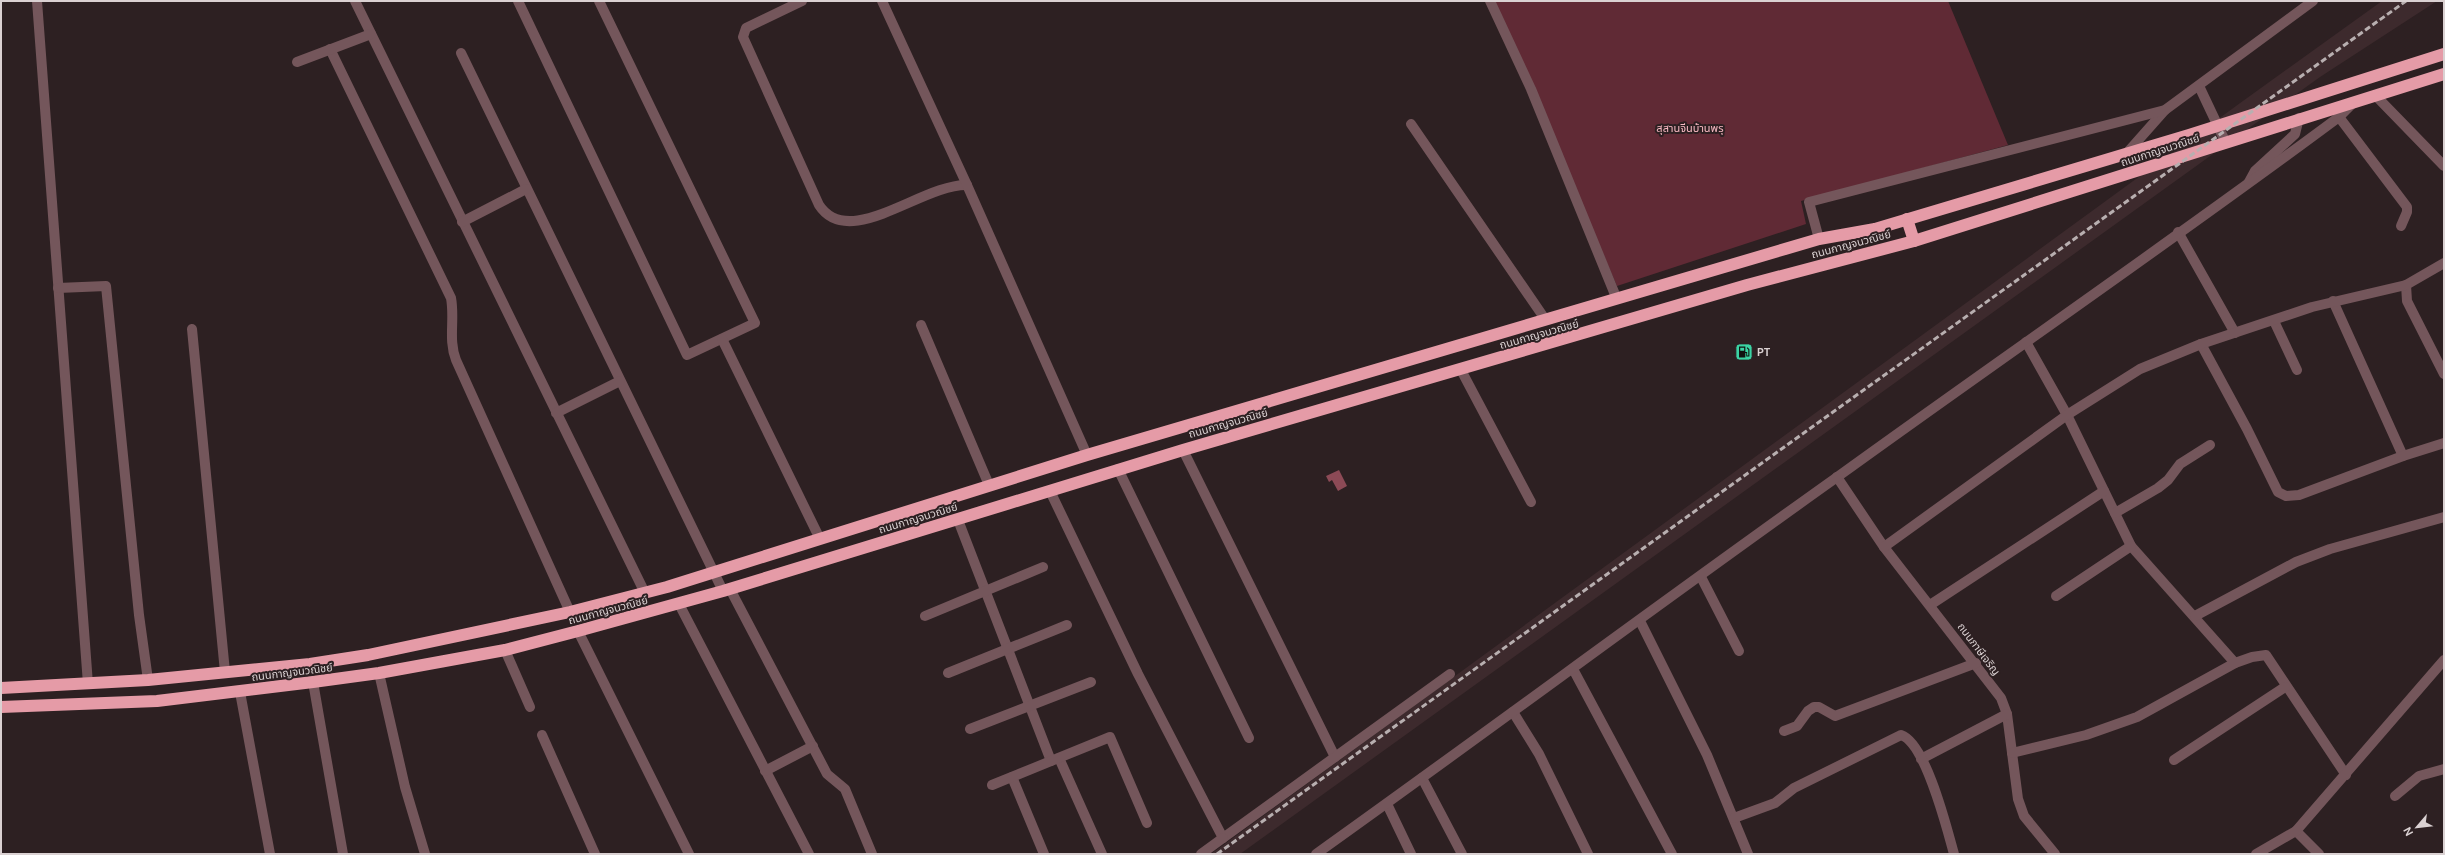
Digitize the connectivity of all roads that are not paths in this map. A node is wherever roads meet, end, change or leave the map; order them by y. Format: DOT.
graph roads {
  1 [pos="37,1"];
  2 [pos="355,1"];
  3 [pos="518,1"];
  4 [pos="599,1"];
  5 [pos="802,1"];
  6 [pos="882,1"];
  7 [pos="1490,1"];
  8 [pos="2308,3"];
  9 [pos="371,34"];
  10 [pos="330,49"];
  11 [pos="461,53"];
  12 [pos="2444,54"];
  13 [pos="297,62"];
  14 [pos="2444,74"];
  15 [pos="2199,86"];
  16 [pos="2376,96"];
  17 [pos="2352,104"];
  18 [pos="2165,110"];
  19 [pos="2339,117"];
  20 [pos="2299,118"];
  21 [pos="1411,124"];
  22 [pos="2218,126"];
  23 [pos="2225,141"];
  24 [pos="2126,154"];
  25 [pos="2444,166"];
  26 [pos="2247,185"];
  27 [pos="967,186"];
  28 [pos="526,189"];
  29 [pos="1908,219"];
  30 [pos="462,222"];
  31 [pos="2401,226"];
  32 [pos="2178,232"];
  33 [pos="1819,239"];
  34 [pos="1914,241"];
  35 [pos="2444,265"];
  36 [pos="2406,285"];
  37 [pos="58,288"];
  38 [pos="1616,297"];
  39 [pos="2333,301"];
  40 [pos="1545,319"];
  41 [pos="2274,321"];
  42 [pos="921,325"];
  43 [pos="192,329"];
  44 [pos="2235,333"];
  45 [pos="722,339"];
  46 [pos="2026,342"];
  47 [pos="2201,344"];
  48 [pos="1461,370"];
  49 [pos="2297,370"];
  50 [pos="2444,374"];
  51 [pos="620,381"];
  52 [pos="556,413"];
  53 [pos="2067,415"];
  54 [pos="2444,443"];
  55 [pos="2210,445"];
  56 [pos="1183,450"];
  57 [pos="1087,455"];
  58 [pos="2403,456"];
  59 [pos="1118,469"];
  60 [pos="1837,477"];
  61 [pos="989,485"];
  62 [pos="1050,491"];
  63 [pos="2104,491"];
  64 [pos="1531,502"];
  65 [pos="2115,513"];
  66 [pos="2444,517"];
  67 [pos="958,520"];
  68 [pos="820,538"];
  69 [pos="2131,546"];
  70 [pos="1884,547"];
  71 [pos="1043,567"];
  72 [pos="714,572"];
  73 [pos="1701,577"];
  74 [pos="726,590"];
  75 [pos="985,590"];
  76 [pos="645,593"];
  77 [pos="2056,596"];
  78 [pos="679,604"];
  79 [pos="1930,606"];
  80 [pos="570,612"];
  81 [pos="925,616"];
  82 [pos="2195,616"];
  83 [pos="1640,621"];
  84 [pos="1067,625"];
  85 [pos="578,631"];
  86 [pos="1007,649"];
  87 [pos="505,650"];
  88 [pos="1739,651"];
  89 [pos="2444,660"];
  90 [pos="2235,663"];
  91 [pos="1976,664"];
  92 [pos="1573,669"];
  93 [pos="226,672"];
  94 [pos="379,673"];
  95 [pos="948,673"];
  96 [pos="1450,674"];
  97 [pos="148,680"];
  98 [pos="313,682"];
  99 [pos="1091,682"];
  100 [pos="88,684"];
  101 [pos="14,687"];
  102 [pos="2285,687"];
  103 [pos="1,688"];
  104 [pos="240,692"];
  105 [pos="1030,705"];
  106 [pos="15,706"];
  107 [pos="1,707"];
  108 [pos="530,708"];
  109 [pos="1513,712"];
  110 [pos="2007,714"];
  111 [pos="970,729"];
  112 [pos="1784,731"];
  113 [pos="542,735"];
  114 [pos="1249,738"];
  115 [pos="813,746"];
  116 [pos="2012,753"];
  117 [pos="1335,757"];
  118 [pos="1055,759"];
  119 [pos="1921,759"];
  120 [pos="2174,760"];
  121 [pos="2444,769"];
  122 [pos="765,771"];
  123 [pos="2346,775"];
  124 [pos="1012,777"];
  125 [pos="1422,778"];
  126 [pos="992,785"];
  127 [pos="2395,796"];
  128 [pos="1386,804"];
  129 [pos="1734,818"];
  130 [pos="1147,823"];
  131 [pos="2296,831"];
  132 [pos="1223,838"];
  133 [pos="270,854"];
  134 [pos="344,854"];
  135 [pos="425,854"];
  136 [pos="595,854"];
  137 [pos="689,854"];
  138 [pos="808,854"];
  139 [pos="872,854"];
  140 [pos="1044,854"];
  141 [pos="1102,854"];
  142 [pos="1201,854"];
  143 [pos="1316,854"];
  144 [pos="1411,854"];
  145 [pos="1462,854"];
  146 [pos="1588,854"];
  147 [pos="1672,854"];
  148 [pos="1748,854"];
  149 [pos="1954,854"];
  150 [pos="2055,854"];
  151 [pos="2256,854"];
  152 [pos="2319,854"];
  1 -- 37 [label="street"];
  2 -- 9 [label="street"];
  3 -- 45 [label="street"];
  4 -- 45 [label="street"];
  5 -- 27 [label="street"];
  6 -- 27 [label="street"];
  7 -- 38 [label="street"];
  8 -- 15 [label="street"];
  9 -- 10 [label="street"];
  9 -- 30 [label="street"];
  10 -- 13 [label="street"];
  10 -- 80 [label="street"];
  11 -- 28 [label="street"];
  12 -- 22 [label="highway, ถนนกาญจนวณิชย์"];
  14 -- 16 [label="highway, ถนนกาญจนวณิชย์"];
  15 -- 18 [label="street"];
  15 -- 22 [label="street"];
  16 -- 17 [label="highway, ถนนกาญจนวณิชย์"];
  16 -- 25 [label="street"];
  17 -- 19 [label="street"];
  17 -- 20 [label="highway, ถนนกาญจนวณิชย์"];
  18 -- 24 [label="street"];
  18 -- 33 [label="street"];
  19 -- 26 [label="street"];
  19 -- 31 [label="street"];
  20 -- 23 [label="highway, ถนนกาญจนวณิชย์"];
  20 -- 26 [label="street"];
  21 -- 40 [label="street"];
  22 -- 23 [label="street"];
  22 -- 24 [label="highway, ถนนกาญจนวณิชย์"];
  23 -- 34 [label="highway, ถนนกาญจนวณิชย์"];
  24 -- 29 [label="highway, ถนนกาญจนวณิชย์"];
  26 -- 32 [label="street"];
  27 -- 57 [label="street"];
  28 -- 30 [label="street"];
  28 -- 51 [label="street"];
  29 -- 33 [label="highway, ถนนกาญจนวณิชย์"];
  29 -- 34 [label="highway"];
  30 -- 52 [label="street"];
  32 -- 44 [label="street"];
  32 -- 46 [label="street"];
  33 -- 38 [label="highway, ถนนกาญจนวณิชย์"];
  34 -- 48 [label="highway, ถนนกาญจนวณิชย์"];
  35 -- 36 [label="street"];
  36 -- 39 [label="street"];
  36 -- 50 [label="street"];
  37 -- 97 [label="street"];
  37 -- 100 [label="street"];
  38 -- 40 [label="highway, ถนนกาญจนวณิชย์"];
  39 -- 41 [label="street"];
  39 -- 58 [label="street"];
  40 -- 57 [label="highway, ถนนกาญจนวณิชย์"];
  41 -- 44 [label="street"];
  41 -- 49 [label="street"];
  42 -- 61 [label="street"];
  43 -- 93 [label="street"];
  44 -- 47 [label="street"];
  45 -- 68 [label="street"];
  46 -- 53 [label="street"];
  46 -- 60 [label="street"];
  47 -- 53 [label="street"];
  47 -- 58 [label="street"];
  48 -- 56 [label="highway, ถนนกาญจนวณิชย์"];
  48 -- 64 [label="street"];
  51 -- 52 [label="street"];
  51 -- 72 [label="street"];
  52 -- 76 [label="street"];
  53 -- 63 [label="street"];
  53 -- 70 [label="street"];
  54 -- 58 [label="street"];
  55 -- 65 [label="street"];
  56 -- 59 [label="highway, ถนนกาญจนวณิชย์"];
  56 -- 117 [label="street"];
  57 -- 61 [label="highway, ถนนกาญจนวณิชย์"];
  59 -- 62 [label="highway, ถนนกาญจนวณิชย์"];
  59 -- 114 [label="street"];
  60 -- 70 [label="street, ถนนภาษีเจริญ"];
  60 -- 73 [label="street"];
  61 -- 68 [label="highway, ถนนกาญจนวณิชย์"];
  62 -- 67 [label="highway, ถนนกาญจนวณิชย์"];
  62 -- 132 [label="street"];
  63 -- 65 [label="street"];
  63 -- 79 [label="street"];
  65 -- 69 [label="street"];
  66 -- 82 [label="street"];
  67 -- 74 [label="highway, ถนนกาญจนวณิชย์"];
  67 -- 75 [label="street"];
  68 -- 72 [label="highway, ถนนกาญจนวณิชย์"];
  69 -- 77 [label="street"];
  69 -- 82 [label="street"];
  70 -- 79 [label="street, ถนนภาษีเจริญ"];
  71 -- 75 [label="street"];
  72 -- 74 [label="street"];
  72 -- 76 [label="highway, ถนนกาญจนวณิชย์"];
  73 -- 83 [label="street"];
  73 -- 88 [label="street"];
  74 -- 78 [label="highway, ถนนกาญจนวณิชย์"];
  74 -- 115 [label="street"];
  75 -- 81 [label="street"];
  75 -- 86 [label="street"];
  76 -- 80 [label="highway, ถนนกาญจนวณิชย์"];
  78 -- 85 [label="highway, ถนนกาญจนวณิชย์"];
  78 -- 122 [label="street"];
  79 -- 91 [label="street, ถนนภาษีเจริญ"];
  80 -- 93 [label="highway, ถนนกาญจนวณิชย์"];
  82 -- 90 [label="street"];
  83 -- 92 [label="street"];
  83 -- 129 [label="street"];
  84 -- 86 [label="street"];
  85 -- 87 [label="highway, ถนนกาญจนวณิชย์"];
  85 -- 137 [label="street"];
  86 -- 95 [label="street"];
  86 -- 105 [label="street"];
  87 -- 94 [label="highway, ถนนกาญจนวณิชย์"];
  87 -- 108 [label="street"];
  89 -- 123 [label="street"];
  90 -- 102 [label="street"];
  90 -- 116 [label="street"];
  91 -- 110 [label="street, ถนนภาษีเจริญ"];
  91 -- 112 [label="street"];
  92 -- 109 [label="street"];
  92 -- 147 [label="street"];
  93 -- 97 [label="highway, ถนนกาญจนวณิชย์"];
  94 -- 98 [label="highway, ถนนกาญจนวณิชย์"];
  94 -- 135 [label="street"];
  96 -- 117 [label="street"];
  97 -- 100 [label="highway, ถนนกาญจนวณิชย์"];
  98 -- 104 [label="highway, ถนนกาญจนวณิชย์"];
  98 -- 134 [label="street"];
  99 -- 105 [label="street"];
  100 -- 101 [label="highway, ถนนกาญจนวณิชย์"];
  101 -- 103 [label="highway, ถนนกาญจนวณิชย์"];
  101 -- 106 [label="highway"];
  102 -- 120 [label="street"];
  102 -- 123 [label="street"];
  104 -- 106 [label="highway, ถนนกาญจนวณิชย์"];
  104 -- 133 [label="street"];
  105 -- 111 [label="street"];
  105 -- 118 [label="street"];
  106 -- 107 [label="highway, ถนนกาญจนวณิชย์"];
  109 -- 125 [label="street"];
  109 -- 146 [label="street"];
  110 -- 116 [label="street, ถนนภาษีเจริญ"];
  110 -- 119 [label="street"];
  113 -- 136 [label="street"];
  115 -- 122 [label="street"];
  115 -- 139 [label="street"];
  116 -- 150 [label="street, ถนนภาษีเจริญ"];
  117 -- 132 [label="street"];
  118 -- 124 [label="street"];
  118 -- 130 [label="street"];
  118 -- 141 [label="street"];
  119 -- 129 [label="street"];
  119 -- 149 [label="street"];
  121 -- 127 [label="street"];
  122 -- 138 [label="street"];
  123 -- 131 [label="street"];
  124 -- 126 [label="street"];
  124 -- 140 [label="street"];
  125 -- 128 [label="street"];
  125 -- 145 [label="street"];
  128 -- 143 [label="street"];
  128 -- 144 [label="street"];
  129 -- 148 [label="street"];
  131 -- 151 [label="street"];
  131 -- 152 [label="street"];
  132 -- 142 [label="street"];
}
